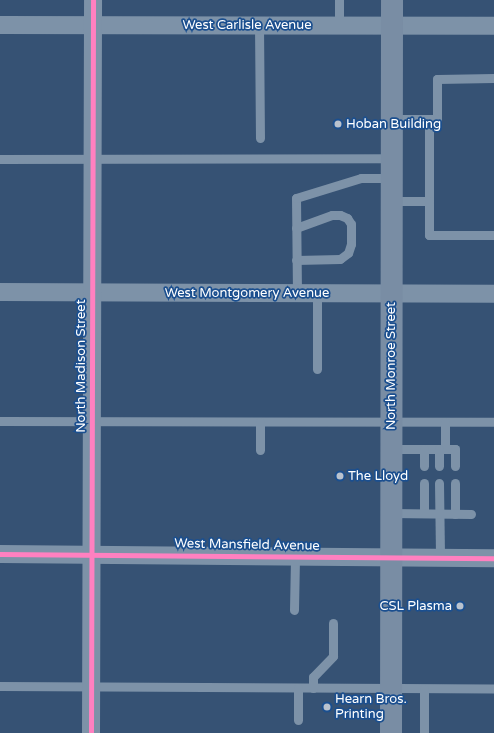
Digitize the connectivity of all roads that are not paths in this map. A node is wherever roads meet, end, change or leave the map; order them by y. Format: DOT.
graph roads {
  1 [pos="94,0"];
  2 [pos="339,0"];
  3 [pos="392,0"];
  4 [pos="0,25"];
  5 [pos="93,25"];
  6 [pos="260,25"];
  7 [pos="339,25"];
  8 [pos="392,25"];
  9 [pos="494,26"];
  10 [pos="494,78"];
  11 [pos="437,119"];
  12 [pos="392,120"];
  13 [pos="260,138"];
  14 [pos="93,158"];
  15 [pos="0,159"];
  16 [pos="392,168"];
  17 [pos="429,200"];
  18 [pos="391,201"];
  19 [pos="296,228"];
  20 [pos="494,235"];
  21 [pos="296,260"];
  22 [pos="0,292"];
  23 [pos="92,292"];
  24 [pos="296,293"];
  25 [pos="317,293"];
  26 [pos="391,293"];
  27 [pos="494,294"];
  28 [pos="317,369"];
  29 [pos="0,421"];
  30 [pos="92,421"];
  31 [pos="260,422"];
  32 [pos="391,422"];
  33 [pos="445,422"];
  34 [pos="494,422"];
  35 [pos="391,449"];
  36 [pos="424,449"];
  37 [pos="442,449"];
  38 [pos="260,450"];
  39 [pos="424,466"];
  40 [pos="439,466"];
  41 [pos="455,466"];
  42 [pos="424,483"];
  43 [pos="439,483"];
  44 [pos="455,483"];
  45 [pos="391,513"];
  46 [pos="424,513"];
  47 [pos="440,514"];
  48 [pos="455,514"];
  49 [pos="471,514"];
  50 [pos="0,554"];
  51 [pos="92,554"];
  52 [pos="295,556"];
  53 [pos="391,557"];
  54 [pos="440,557"];
  55 [pos="494,558"];
  56 [pos="294,610"];
  57 [pos="333,623"];
  58 [pos="91,685"];
  59 [pos="0,686"];
  60 [pos="298,688"];
  61 [pos="313,688"];
  62 [pos="391,689"];
  63 [pos="424,689"];
  64 [pos="494,689"];
  65 [pos="298,720"];
  66 [pos="91,733"];
  67 [pos="391,733"];
  68 [pos="424,733"];
  1 -- 5 [label="street, North Madison Street"];
  2 -- 7 [label="lane"];
  3 -- 8 [label="main road, North Monroe Street"];
  4 -- 5 [label="street, West Carlisle Avenue"];
  5 -- 6 [label="street, West Carlisle Avenue"];
  5 -- 14 [label="street, North Madison Street"];
  6 -- 7 [label="street, West Carlisle Avenue"];
  6 -- 13 [label="lane"];
  7 -- 8 [label="street, West Carlisle Avenue"];
  8 -- 9 [label="street, West Carlisle Avenue"];
  8 -- 12 [label="main road, North Monroe Street"];
  10 -- 11 [label="lane"];
  11 -- 12 [label="lane"];
  11 -- 17 [label="lane"];
  12 -- 16 [label="main road, North Monroe Street"];
  14 -- 15 [label="lane"];
  14 -- 16 [label="lane"];
  14 -- 23 [label="street, North Madison Street"];
  16 -- 18 [label="main road, North Monroe Street"];
  16 -- 19 [label="lane"];
  17 -- 18 [label="lane"];
  17 -- 20 [label="lane"];
  18 -- 26 [label="main road, North Monroe Street"];
  19 -- 21 [label="lane"];
  19 -- 21 [label="lane"];
  21 -- 24 [label="lane"];
  22 -- 23 [label="street, West Montgomery Avenue"];
  23 -- 24 [label="street, West Montgomery Avenue"];
  23 -- 30 [label="street, North Madison Street"];
  24 -- 25 [label="street, West Montgomery Avenue"];
  25 -- 26 [label="street, West Montgomery Avenue"];
  25 -- 28 [label="lane"];
  26 -- 27 [label="street, West Montgomery Avenue"];
  26 -- 32 [label="main road, North Monroe Street"];
  29 -- 30 [label="lane"];
  30 -- 31 [label="lane"];
  30 -- 51 [label="street, North Madison Street"];
  31 -- 32 [label="lane"];
  31 -- 38 [label="lane"];
  32 -- 33 [label="lane"];
  32 -- 35 [label="main road, North Monroe Street"];
  33 -- 34 [label="lane"];
  33 -- 37 [label="lane"];
  35 -- 36 [label="lane"];
  35 -- 45 [label="main road, North Monroe Street"];
  36 -- 37 [label="lane"];
  36 -- 39 [label="lane"];
  37 -- 40 [label="lane"];
  37 -- 41 [label="lane"];
  42 -- 46 [label="lane"];
  43 -- 47 [label="lane"];
  44 -- 48 [label="lane"];
  45 -- 46 [label="lane"];
  45 -- 53 [label="main road, North Monroe Street"];
  46 -- 47 [label="lane"];
  47 -- 48 [label="lane"];
  47 -- 54 [label="lane"];
  48 -- 49 [label="lane"];
  50 -- 51 [label="street, West Mansfield Avenue"];
  51 -- 52 [label="street, West Mansfield Avenue"];
  51 -- 58 [label="street, North Madison Street"];
  52 -- 53 [label="street, West Mansfield Avenue"];
  52 -- 56 [label="lane"];
  53 -- 54 [label="street, West Mansfield Avenue"];
  53 -- 62 [label="main road, North Monroe Street"];
  54 -- 55 [label="street, West Mansfield Avenue"];
  57 -- 61 [label="lane"];
  58 -- 59 [label="lane"];
  58 -- 60 [label="lane"];
  58 -- 66 [label="street, North Madison Street"];
  60 -- 61 [label="lane"];
  60 -- 65 [label="lane"];
  61 -- 62 [label="lane"];
  62 -- 63 [label="lane"];
  62 -- 67 [label="main road, North Monroe Street"];
  63 -- 64 [label="lane"];
  63 -- 68 [label="lane"];
}
